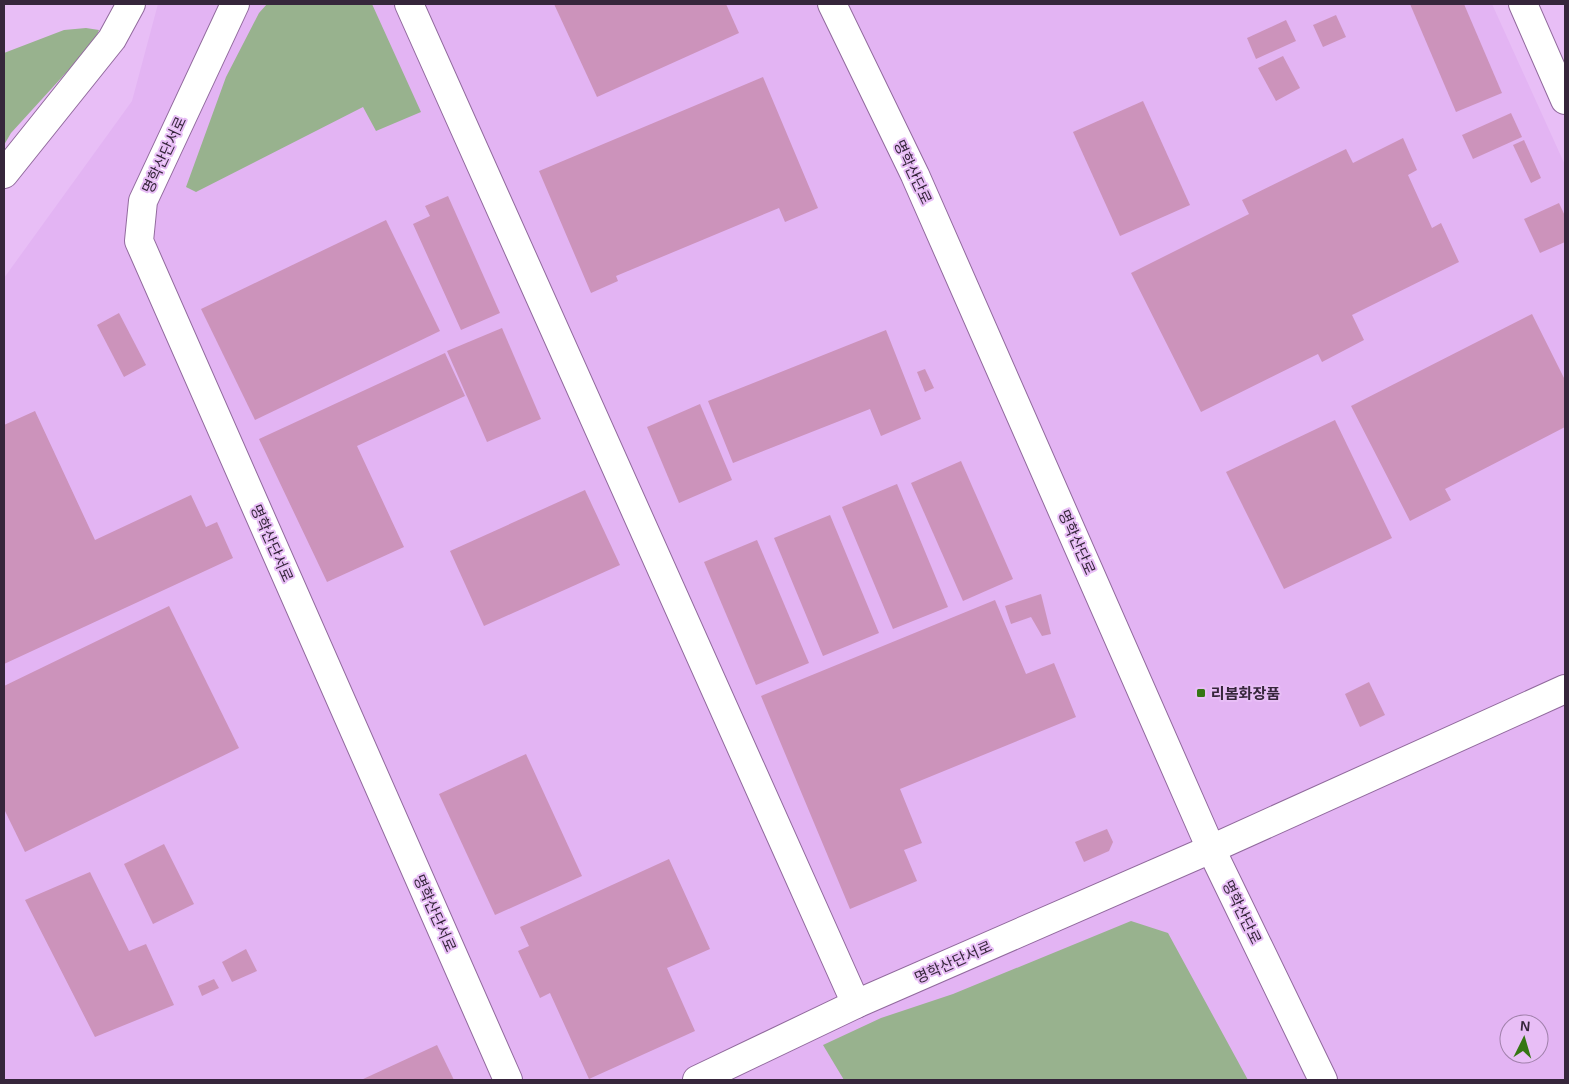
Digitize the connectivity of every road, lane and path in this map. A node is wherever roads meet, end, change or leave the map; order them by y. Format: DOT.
graph roads {
  1 [pos="235,4"];
  2 [pos="409,4"];
  3 [pos="832,4"];
  4 [pos="1523,4"];
  5 [pos="124,6"];
  6 [pos="1565,100"];
  7 [pos="4,174"];
  8 [pos="1565,689"];
  9 [pos="1212,849"];
  10 [pos="856,1004"];
  11 [pos="508,1080"];
  12 [pos="697,1080"];
  13 [pos="1323,1080"];
  1 -- 11 [label="street, 명학산단서로"];
  2 -- 10 [label="street"];
  3 -- 9 [label="street, 명학산단로"];
  4 -- 6 [label="street"];
  5 -- 7 [label="street"];
  8 -- 9 [label="street, 명학산단서로"];
  9 -- 10 [label="street, 명학산단서로"];
  9 -- 13 [label="street, 명학산단로"];
  10 -- 12 [label="street, 명학산단서로"];
}
